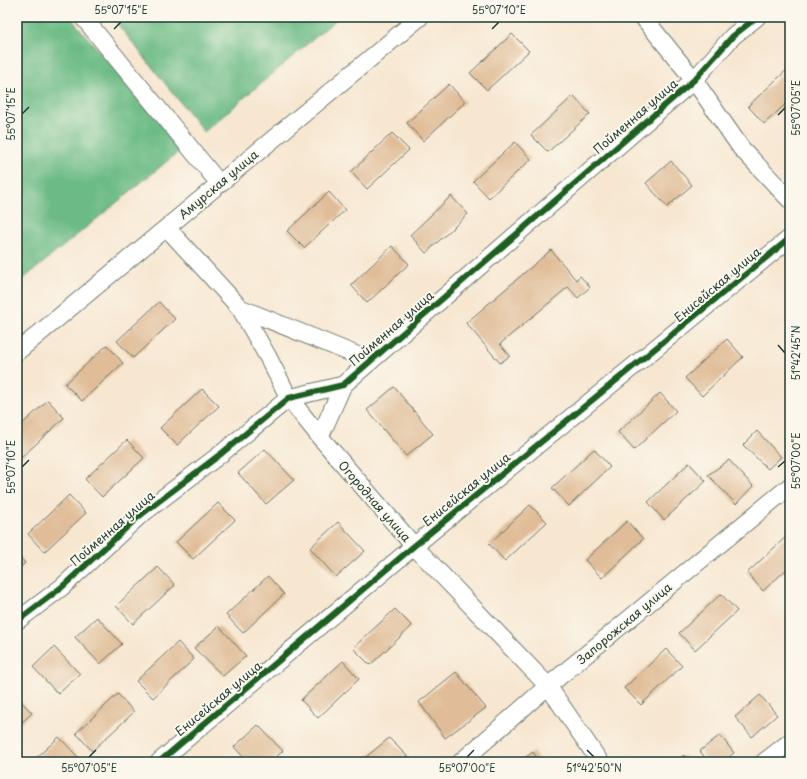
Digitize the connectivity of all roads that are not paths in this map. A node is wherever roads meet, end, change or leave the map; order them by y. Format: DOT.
graph roads {
  1 [pos="83,17"];
  2 [pos="420,17"];
  3 [pos="643,17"];
  4 [pos="757,17"];
  5 [pos="694,80"];
  6 [pos="219,183"];
  7 [pos="790,200"];
  8 [pos="167,228"];
  9 [pos="790,238"];
  10 [pos="240,308"];
  11 [pos="17,352"];
  12 [pos="371,361"];
  13 [pos="343,384"];
  14 [pos="288,398"];
  15 [pos="320,437"];
  16 [pos="790,486"];
  17 [pos="414,546"];
  18 [pos="17,621"];
  19 [pos="548,686"];
  20 [pos="790,742"];
  21 [pos="160,762"];
  22 [pos="461,762"];
  23 [pos="600,762"];
  24 [pos="764,762"];
  1 -- 6 [label="street"];
  2 -- 6 [label="street, Амурская улица"];
  3 -- 5 [label="street"];
  4 -- 5 [label="street, Пойменная улица"];
  5 -- 7 [label="street"];
  5 -- 12 [label="street, Пойменная улица"];
  6 -- 8 [label="street, Амурская улица"];
  8 -- 10 [label="street, Огородная улица"];
  8 -- 11 [label="street, Амурская улица"];
  9 -- 17 [label="street, Енисейская улица"];
  10 -- 12 [label="street"];
  10 -- 14 [label="street, Огородная улица"];
  12 -- 13 [label="street, Пойменная улица"];
  13 -- 14 [label="street, Пойменная улица"];
  13 -- 15 [label="street"];
  14 -- 15 [label="street, Огородная улица"];
  14 -- 18 [label="street, Пойменная улица"];
  15 -- 17 [label="street, Огородная улица"];
  16 -- 19 [label="street, Запорожская улица"];
  17 -- 19 [label="street, Огородная улица"];
  17 -- 21 [label="street, Енисейская улица"];
  19 -- 22 [label="street, Запорожская улица"];
  19 -- 23 [label="street, Огородная улица"];
  20 -- 24 [label="street"];
}
